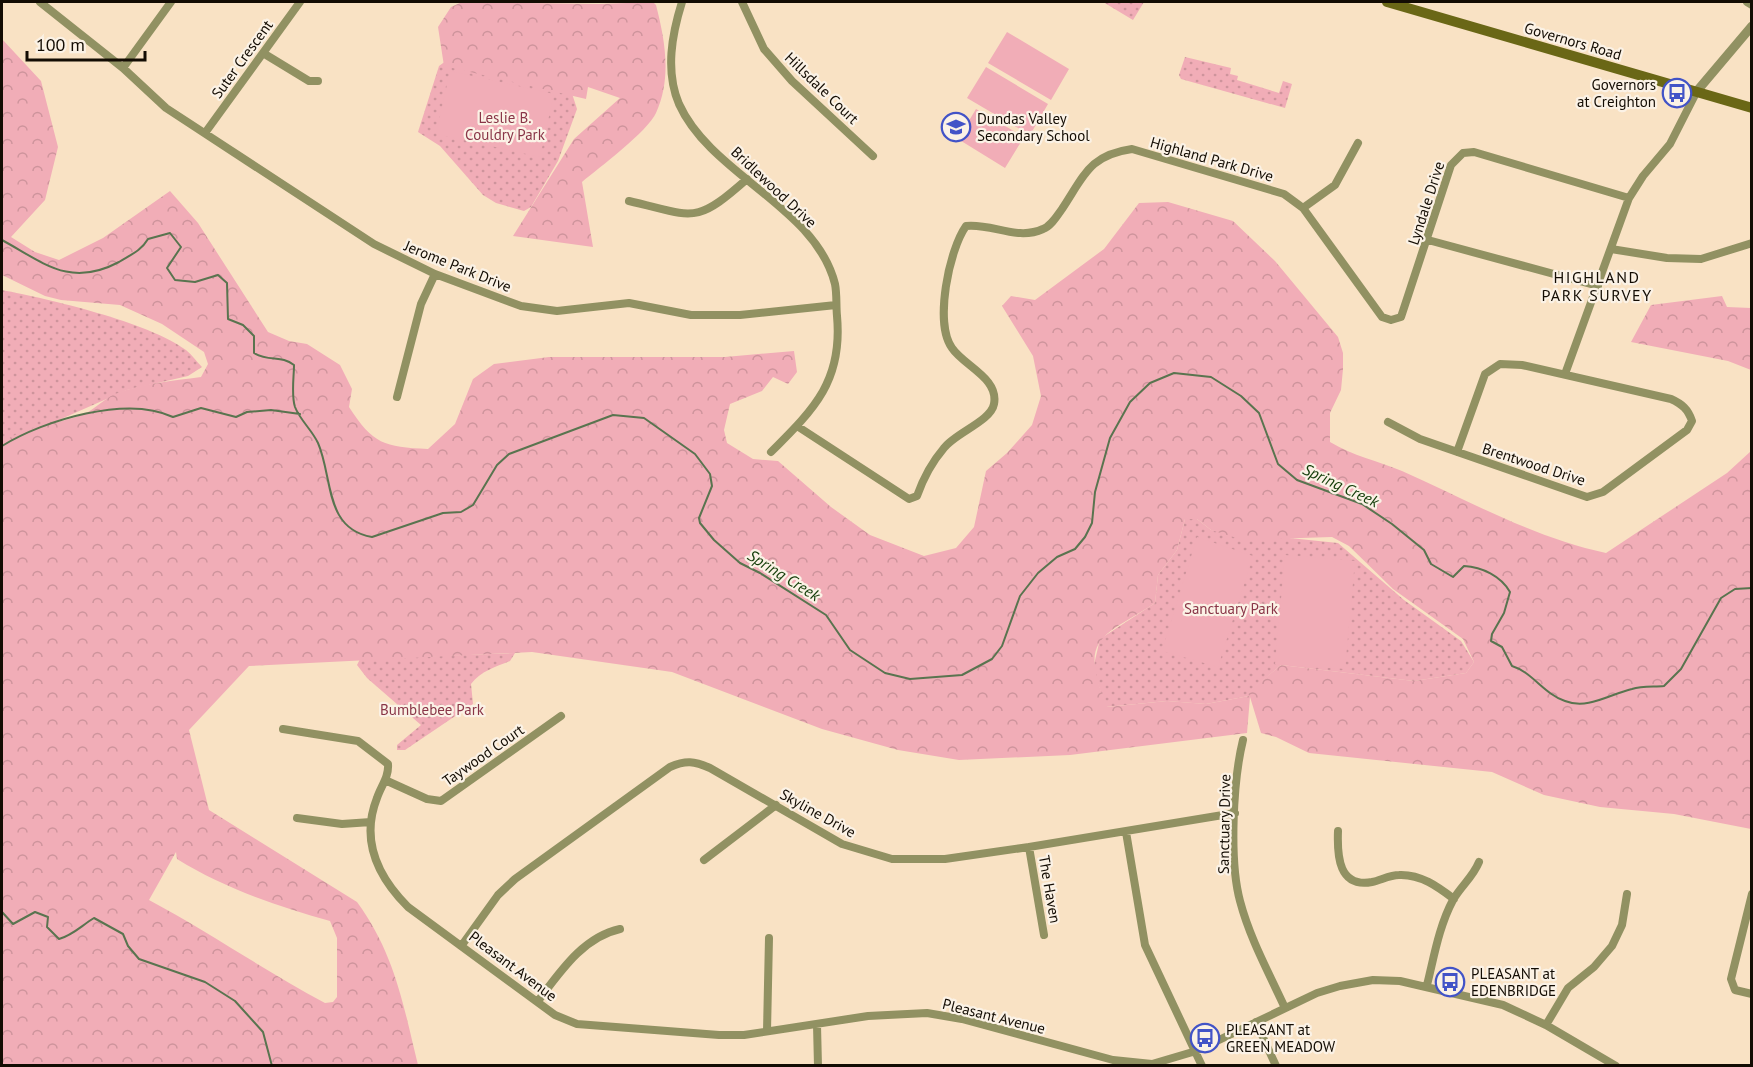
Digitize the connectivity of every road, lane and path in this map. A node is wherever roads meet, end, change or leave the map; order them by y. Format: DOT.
graph roads {
  1 [pos="40,2"];
  2 [pos="171,2"];
  3 [pos="300,2"];
  4 [pos="681,2"];
  5 [pos="742,2"];
  6 [pos="1387,2"];
  7 [pos="1747,2"];
  8 [pos="1402,3"];
  9 [pos="1752,4"];
  10 [pos="1752,26"];
  11 [pos="263,53"];
  12 [pos="123,69"];
  13 [pos="318,81"];
  14 [pos="1697,91"];
  15 [pos="1752,108"];
  16 [pos="205,133"];
  17 [pos="1358,143"];
  18 [pos="873,156"];
  19 [pos="747,179"];
  20 [pos="1629,198"];
  21 [pos="629,201"];
  22 [pos="1303,208"];
  23 [pos="1428,240"];
  24 [pos="1752,243"];
  25 [pos="1611,249"];
  26 [pos="435,274"];
  27 [pos="1598,286"];
  28 [pos="836,305"];
  29 [pos="1391,320"];
  30 [pos="1565,374"];
  31 [pos="397,397"];
  32 [pos="1388,422"];
  33 [pos="797,426"];
  34 [pos="771,452"];
  35 [pos="1457,452"];
  36 [pos="561,716"];
  37 [pos="283,729"];
  38 [pos="1243,740"];
  39 [pos="387,777"];
  40 [pos="776,805"];
  41 [pos="1235,813"];
  42 [pos="297,818"];
  43 [pos="371,822"];
  44 [pos="1338,831"];
  45 [pos="1126,832"];
  46 [pos="1029,848"];
  47 [pos="704,860"];
  48 [pos="1479,862"];
  49 [pos="1627,894"];
  50 [pos="1752,894"];
  51 [pos="1454,899"];
  52 [pos="620,930"];
  53 [pos="1044,935"];
  54 [pos="768,938"];
  55 [pos="462,945"];
  56 [pos="1427,986"];
  57 [pos="1752,994"];
  58 [pos="538,1001"];
  59 [pos="1285,1008"];
  60 [pos="1256,1022"];
  61 [pos="817,1025"];
  62 [pos="1546,1025"];
  63 [pos="767,1031"];
  64 [pos="1196,1051"];
  65 [pos="1131,1064"];
  66 [pos="819,1065"];
  67 [pos="1202,1065"];
  68 [pos="1276,1065"];
  69 [pos="1616,1065"];
  1 -- 12 [label="street, Jerome Park Drive"];
  2 -- 12 [label="street"];
  3 -- 11 [label="street, Suter Crescent"];
  4 -- 19 [label="street, Bridlewood Drive"];
  5 -- 18 [label="street, Hillsdale Court"];
  6 -- 8 [label="main road, Governors Road"];
  7 -- 9 [label="street"];
  8 -- 14 [label="main road, Governors Road"];
  10 -- 14 [label="street"];
  11 -- 13 [label="street"];
  11 -- 16 [label="street, Suter Crescent"];
  12 -- 16 [label="street, Jerome Park Drive"];
  14 -- 15 [label="main road, Governors Road"];
  14 -- 20 [label="street"];
  16 -- 26 [label="street, Jerome Park Drive"];
  17 -- 22 [label="street"];
  19 -- 21 [label="street"];
  19 -- 28 [label="street, Bridlewood Drive"];
  20 -- 23 [label="street, Lyndale Drive"];
  20 -- 25 [label="street"];
  22 -- 29 [label="street, Highland Park Drive"];
  22 -- 33 [label="street, Highland Park Drive"];
  23 -- 27 [label="street"];
  23 -- 29 [label="street, Lyndale Drive"];
  24 -- 25 [label="street"];
  25 -- 27 [label="street"];
  26 -- 28 [label="street, Jerome Park Drive"];
  26 -- 31 [label="street"];
  27 -- 30 [label="street"];
  28 -- 33 [label="street, Bridlewood Drive"];
  30 -- 35 [label="street"];
  30 -- 35 [label="street, Brentwood Drive"];
  32 -- 35 [label="street, Brentwood Drive"];
  33 -- 34 [label="street, Bridlewood Drive"];
  36 -- 39 [label="street, Taywood Court"];
  37 -- 39 [label="street"];
  38 -- 41 [label="street, Sanctuary Drive"];
  39 -- 43 [label="street, Pleasant Avenue"];
  40 -- 46 [label="street, Skyline Drive"];
  40 -- 47 [label="street"];
  40 -- 55 [label="street, Skyline Drive"];
  41 -- 45 [label="street, Skyline Drive"];
  41 -- 59 [label="street, Sanctuary Drive"];
  42 -- 43 [label="street"];
  43 -- 55 [label="street, Pleasant Avenue"];
  44 -- 51 [label="street"];
  45 -- 46 [label="street, Skyline Drive"];
  45 -- 64 [label="street"];
  46 -- 53 [label="street, The Haven"];
  48 -- 51 [label="street"];
  49 -- 62 [label="street"];
  50 -- 57 [label="street"];
  51 -- 56 [label="street"];
  52 -- 58 [label="street"];
  54 -- 63 [label="street"];
  55 -- 58 [label="street, Pleasant Avenue"];
  56 -- 59 [label="street, Pleasant Avenue"];
  56 -- 62 [label="street, Pleasant Avenue"];
  58 -- 63 [label="street, Pleasant Avenue"];
  59 -- 60 [label="street, Pleasant Avenue"];
  60 -- 64 [label="street, Pleasant Avenue"];
  60 -- 68 [label="street"];
  61 -- 63 [label="street, Pleasant Avenue"];
  61 -- 65 [label="street, Pleasant Avenue"];
  61 -- 66 [label="street"];
  62 -- 69 [label="street, Pleasant Avenue"];
  64 -- 65 [label="street, Pleasant Avenue"];
  64 -- 67 [label="street"];
}
